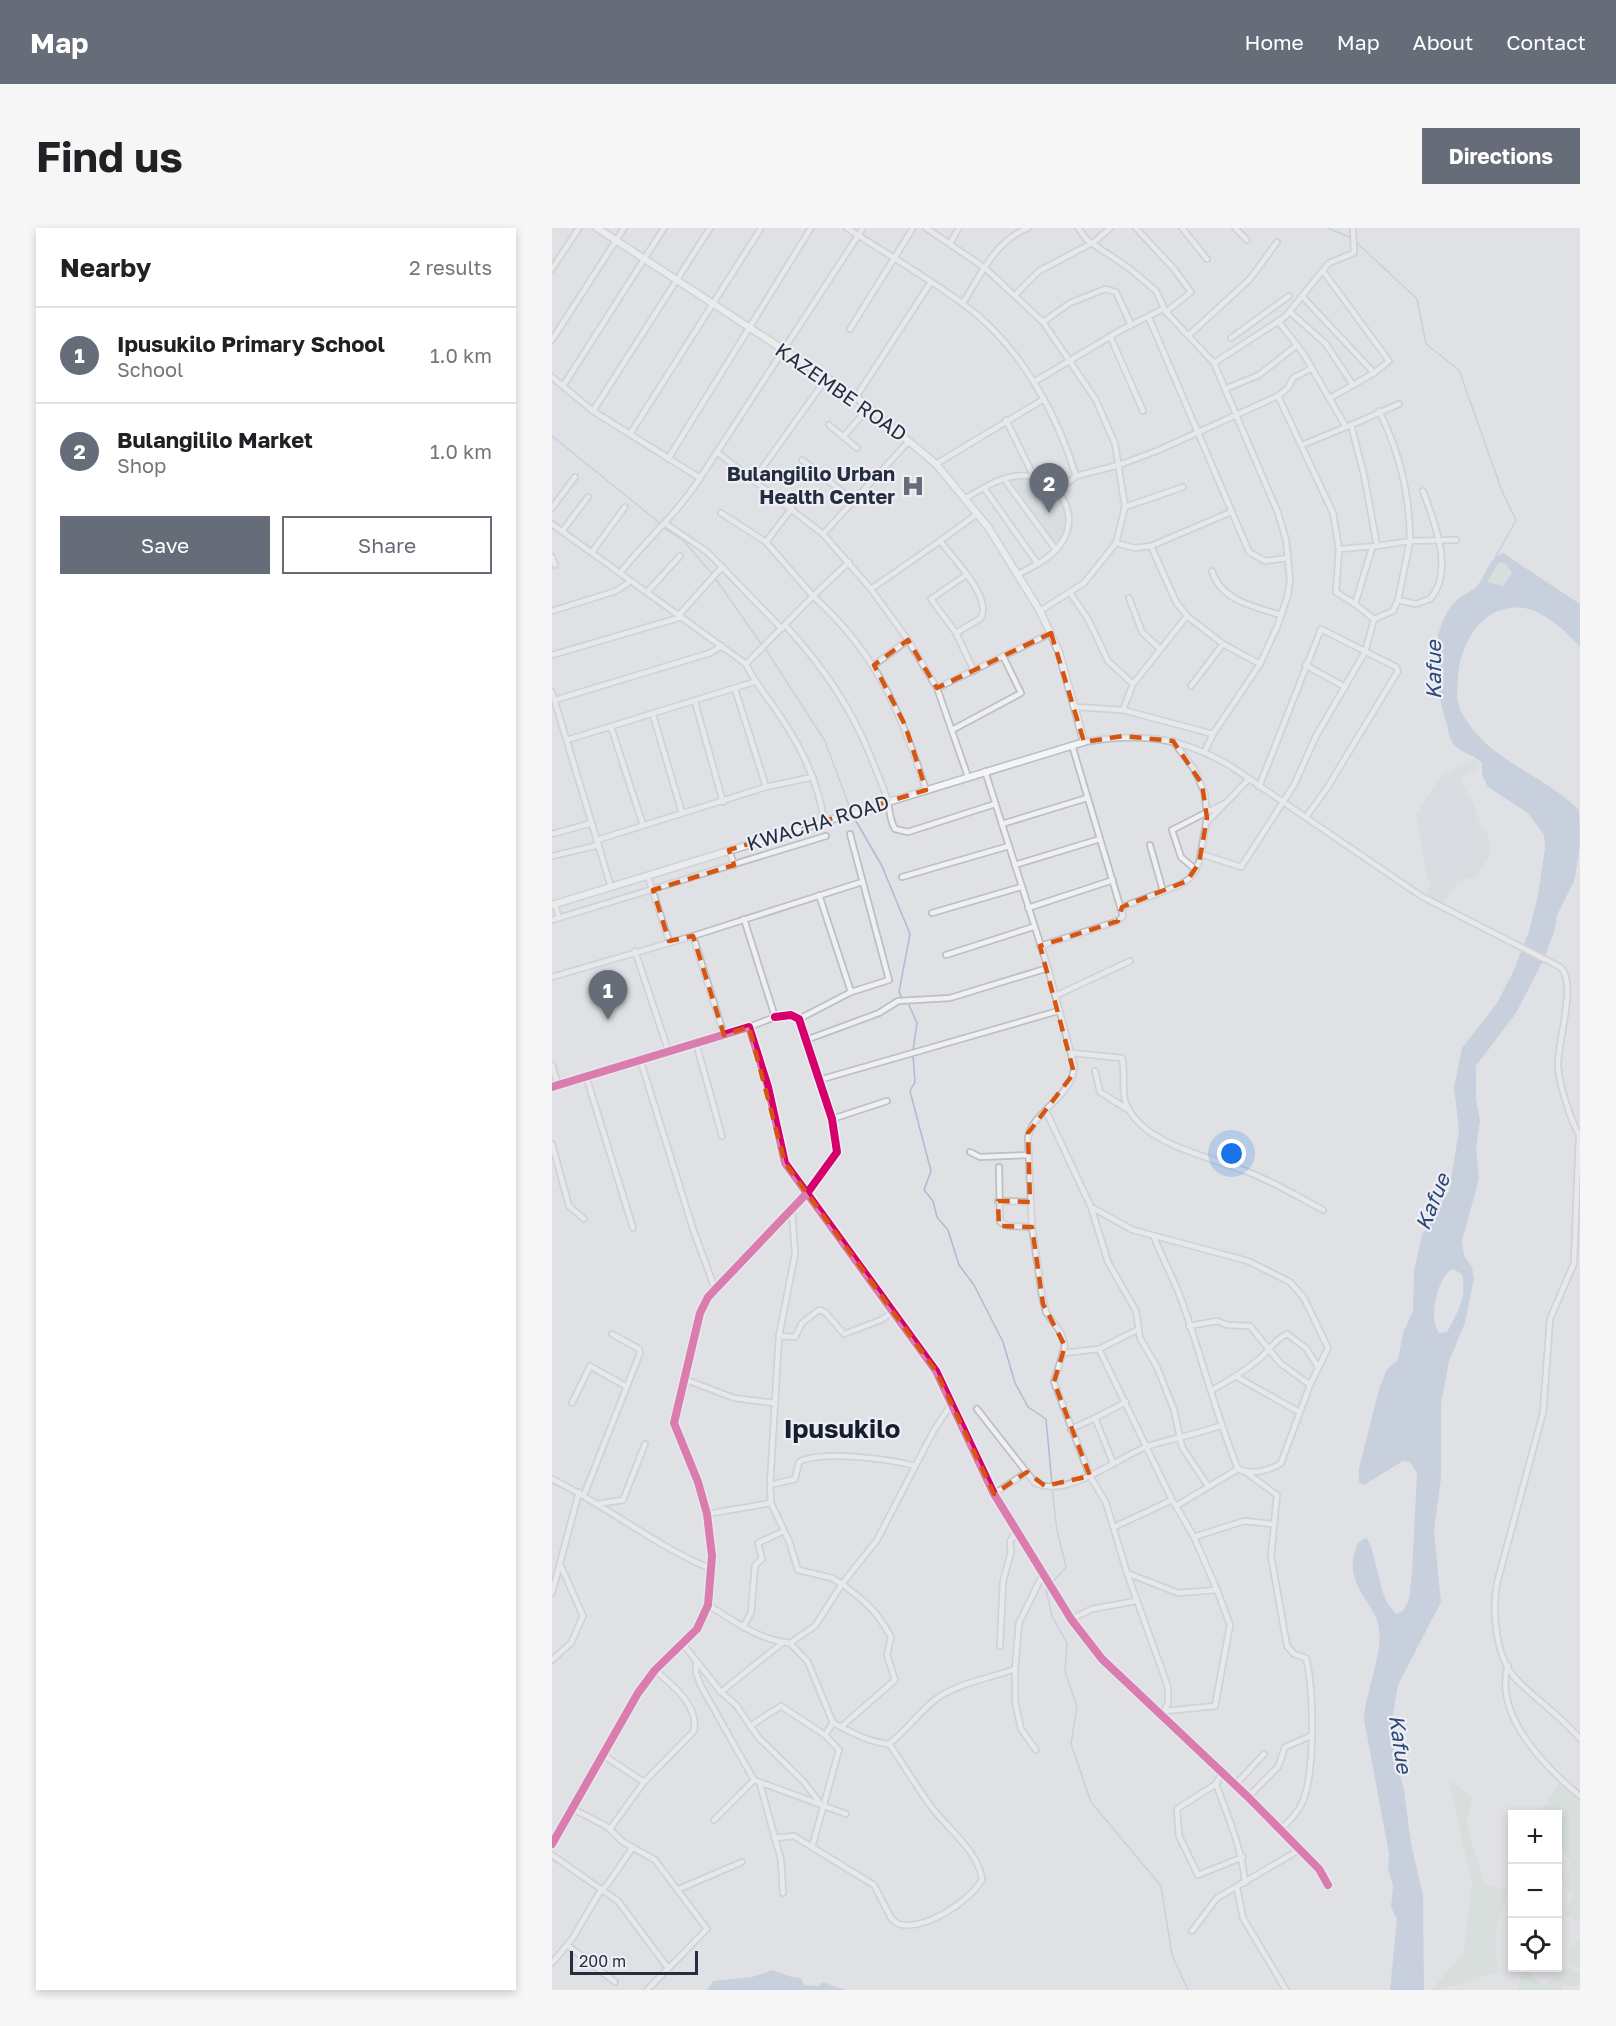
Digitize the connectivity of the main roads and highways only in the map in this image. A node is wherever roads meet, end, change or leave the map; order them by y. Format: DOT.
graph roads {
  1 [pos="597,228"];
  2 [pos="1084,742"];
  3 [pos="554,905"];
  1 -- 2 [label="main road, KAZEMBE ROAD"];
  2 -- 3 [label="main road, KWACHA ROAD"];
}
